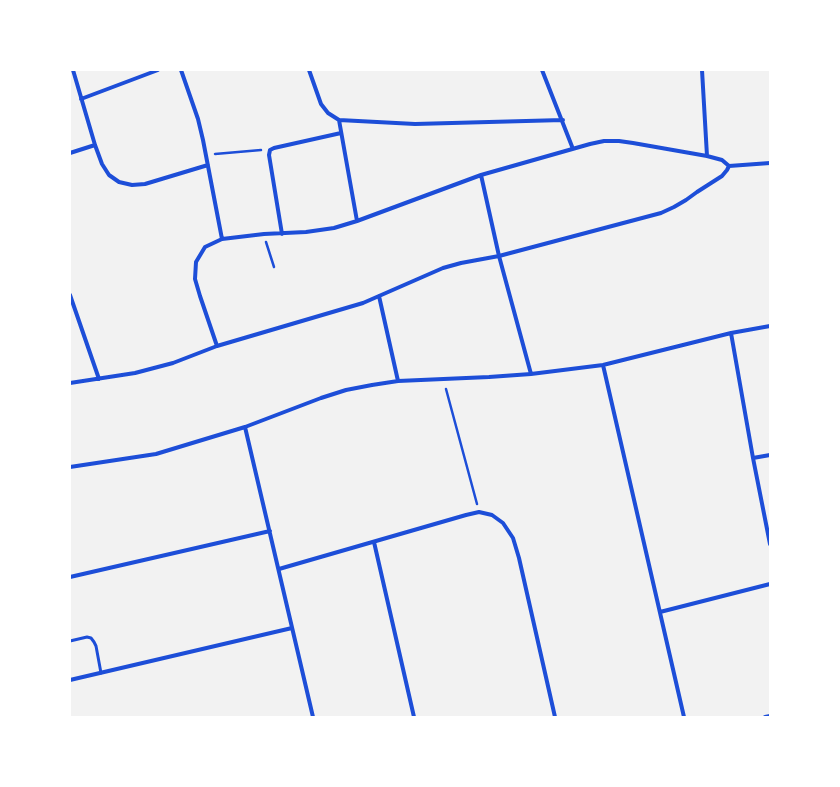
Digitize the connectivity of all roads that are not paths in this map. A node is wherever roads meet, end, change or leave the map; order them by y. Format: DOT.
graph roads {
  1 [pos="73,70"];
  2 [pos="158,70"];
  3 [pos="181,70"];
  4 [pos="309,70"];
  5 [pos="542,70"];
  6 [pos="702,70"];
  7 [pos="81,99"];
  8 [pos="339,120"];
  9 [pos="562,120"];
  10 [pos="341,133"];
  11 [pos="95,145"];
  12 [pos="573,149"];
  13 [pos="70,153"];
  14 [pos="708,156"];
  15 [pos="770,163"];
  16 [pos="208,165"];
  17 [pos="729,166"];
  18 [pos="481,174"];
  19 [pos="357,221"];
  20 [pos="282,234"];
  21 [pos="222,239"];
  22 [pos="499,256"];
  23 [pos="70,295"];
  24 [pos="379,296"];
  25 [pos="770,326"];
  26 [pos="731,333"];
  27 [pos="217,346"];
  28 [pos="603,365"];
  29 [pos="531,374"];
  30 [pos="99,379"];
  31 [pos="398,381"];
  32 [pos="70,383"];
  33 [pos="245,427"];
  34 [pos="770,455"];
  35 [pos="753,458"];
  36 [pos="70,467"];
  37 [pos="270,531"];
  38 [pos="374,542"];
  39 [pos="770,544"];
  40 [pos="279,569"];
  41 [pos="70,577"];
  42 [pos="770,584"];
  43 [pos="660,612"];
  44 [pos="292,628"];
  45 [pos="70,641"];
  46 [pos="101,673"];
  47 [pos="70,680"];
  48 [pos="770,716"];
  49 [pos="313,717"];
  50 [pos="414,717"];
  51 [pos="555,717"];
  52 [pos="684,717"];
  53 [pos="765,717"];
  1 -- 7 [label="street"];
  2 -- 7 [label="street"];
  3 -- 16 [label="street"];
  4 -- 8 [label="street"];
  5 -- 9 [label="street"];
  6 -- 14 [label="street"];
  7 -- 11 [label="street"];
  8 -- 9 [label="street"];
  8 -- 10 [label="street"];
  9 -- 12 [label="street"];
  10 -- 19 [label="street"];
  10 -- 20 [label="street"];
  11 -- 13 [label="street"];
  11 -- 16 [label="street"];
  12 -- 14 [label="street"];
  12 -- 18 [label="street"];
  14 -- 17 [label="street"];
  15 -- 17 [label="street"];
  16 -- 21 [label="street"];
  17 -- 22 [label="street"];
  18 -- 19 [label="street"];
  18 -- 22 [label="street"];
  19 -- 20 [label="street"];
  20 -- 21 [label="street"];
  21 -- 27 [label="street"];
  22 -- 24 [label="street"];
  22 -- 29 [label="street"];
  23 -- 30 [label="street"];
  24 -- 27 [label="street"];
  24 -- 31 [label="street"];
  25 -- 26 [label="street"];
  26 -- 28 [label="street"];
  26 -- 35 [label="street"];
  27 -- 30 [label="street"];
  28 -- 29 [label="street"];
  28 -- 43 [label="street"];
  29 -- 31 [label="street"];
  30 -- 32 [label="street"];
  31 -- 33 [label="street"];
  33 -- 36 [label="street"];
  33 -- 37 [label="street"];
  34 -- 35 [label="street"];
  35 -- 39 [label="street"];
  37 -- 40 [label="street"];
  37 -- 41 [label="street"];
  38 -- 40 [label="street"];
  38 -- 50 [label="street"];
  38 -- 51 [label="street"];
  40 -- 44 [label="street"];
  42 -- 43 [label="street"];
  43 -- 52 [label="street"];
  44 -- 46 [label="street"];
  44 -- 49 [label="street"];
  45 -- 46 [label="lane"];
  46 -- 47 [label="street"];
  48 -- 53 [label="street"];
}
